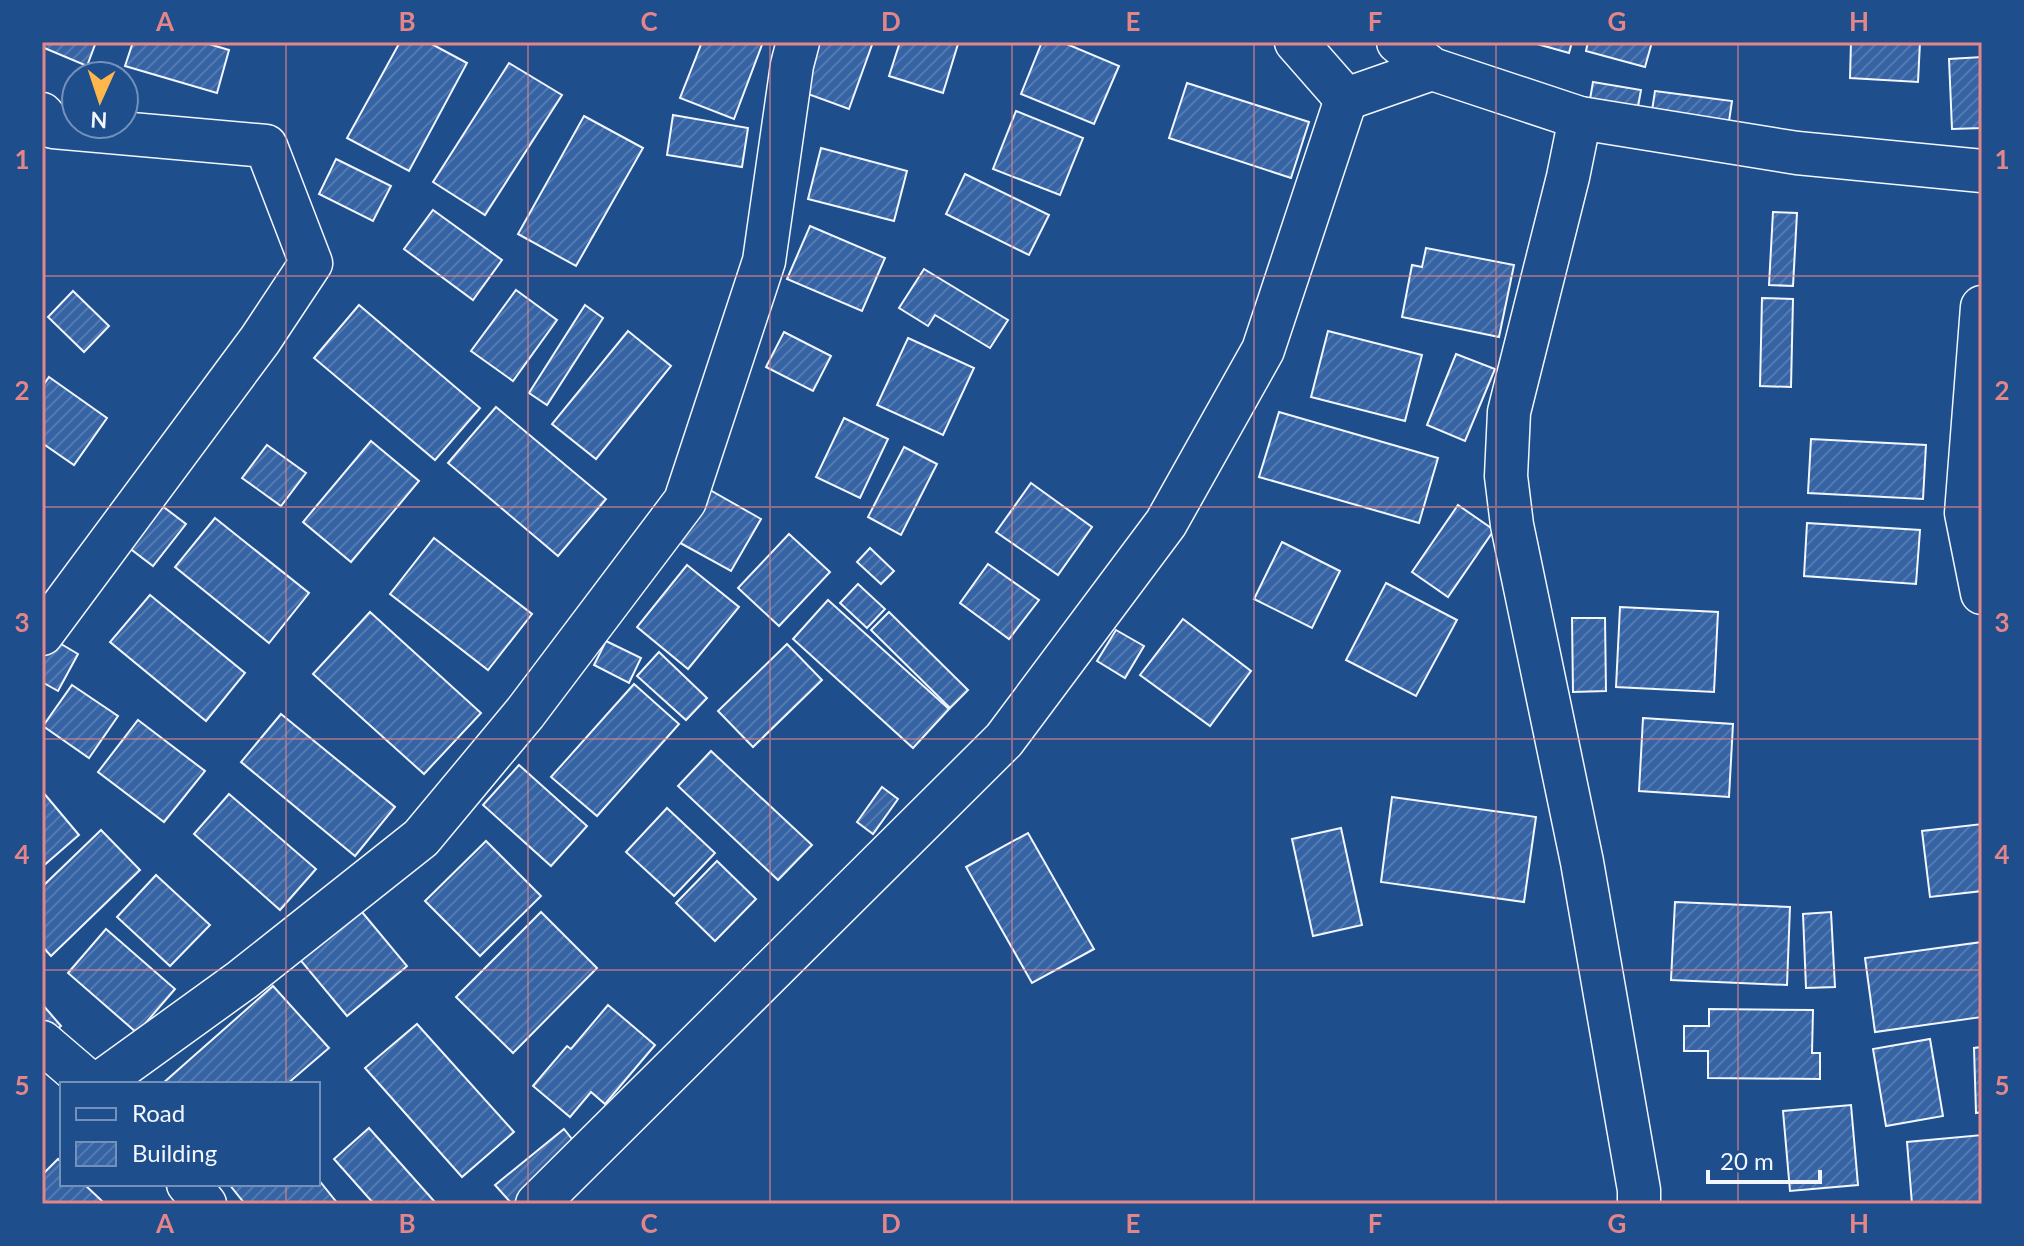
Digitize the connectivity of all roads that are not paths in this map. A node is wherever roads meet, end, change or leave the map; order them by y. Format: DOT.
graph roads {
  1 [pos="798,42"];
  2 [pos="1296,42"];
  3 [pos="1398,42"];
  4 [pos="1432,69"];
  5 [pos="1346,99"];
  6 [pos="42,114"];
  7 [pos="1580,118"];
  8 [pos="1982,171"];
  9 [pos="1982,307"];
  10 [pos="1982,593"];
  11 [pos="42,634"];
  12 [pos="42,1042"];
  13 [pos="89,1082"];
  14 [pos="101,1082"];
  15 [pos="190,1186"];
  16 [pos="205,1204"];
  17 [pos="537,1204"];
  18 [pos="1639,1204"];
  1 -- 14 [label="street"];
  2 -- 5 [label="street"];
  3 -- 4 [label="street"];
  4 -- 5 [label="street"];
  4 -- 7 [label="street"];
  5 -- 17 [label="street"];
  6 -- 11 [label="street"];
  7 -- 8 [label="street"];
  7 -- 18 [label="street"];
  9 -- 10 [label="street"];
  12 -- 13 [label="street"];
  15 -- 16 [label="street"];
}
